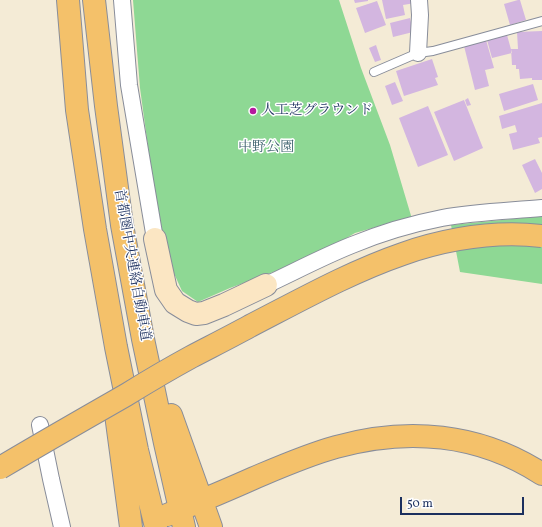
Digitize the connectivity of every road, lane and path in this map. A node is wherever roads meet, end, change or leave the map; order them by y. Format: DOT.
graph roads {
  1 [pos="68,0"];
  2 [pos="94,0"];
  3 [pos="122,0"];
  4 [pos="419,0"];
  5 [pos="542,21"];
  6 [pos="418,53"];
  7 [pos="374,72"];
  8 [pos="77,110"];
  9 [pos="542,208"];
  10 [pos="542,236"];
  11 [pos="156,239"];
  12 [pos="266,285"];
  13 [pos="143,339"];
  14 [pos="40,425"];
  15 [pos="516,459"];
  16 [pos="0,468"];
  17 [pos="542,474"];
  18 [pos="542,483"];
  19 [pos="62,527"];
  20 [pos="131,527"];
  21 [pos="140,527"];
  22 [pos="156,527"];
  23 [pos="184,527"];
  24 [pos="211,527"];
  1 -- 8 [label="highway, 首都圏中央連絡自動車道"];
  2 -- 13 [label="highway, 首都圏中央連絡自動車道"];
  3 -- 11 [label="street"];
  4 -- 6 [label="street"];
  5 -- 6 [label="lane"];
  6 -- 7 [label="lane"];
  8 -- 20 [label="highway"];
  8 -- 22 [label="highway, 首都圏中央連絡自動車道"];
  9 -- 12 [label="street"];
  10 -- 16 [label="highway, bridge"];
  11 -- 12 [label="street"];
  13 -- 23 [label="highway, 首都圏中央連絡自動車道"];
  13 -- 24 [label="highway"];
  14 -- 19 [label="street"];
  15 -- 17 [label="highway"];
  15 -- 18 [label="highway"];
  15 -- 21 [label="highway"];
}
